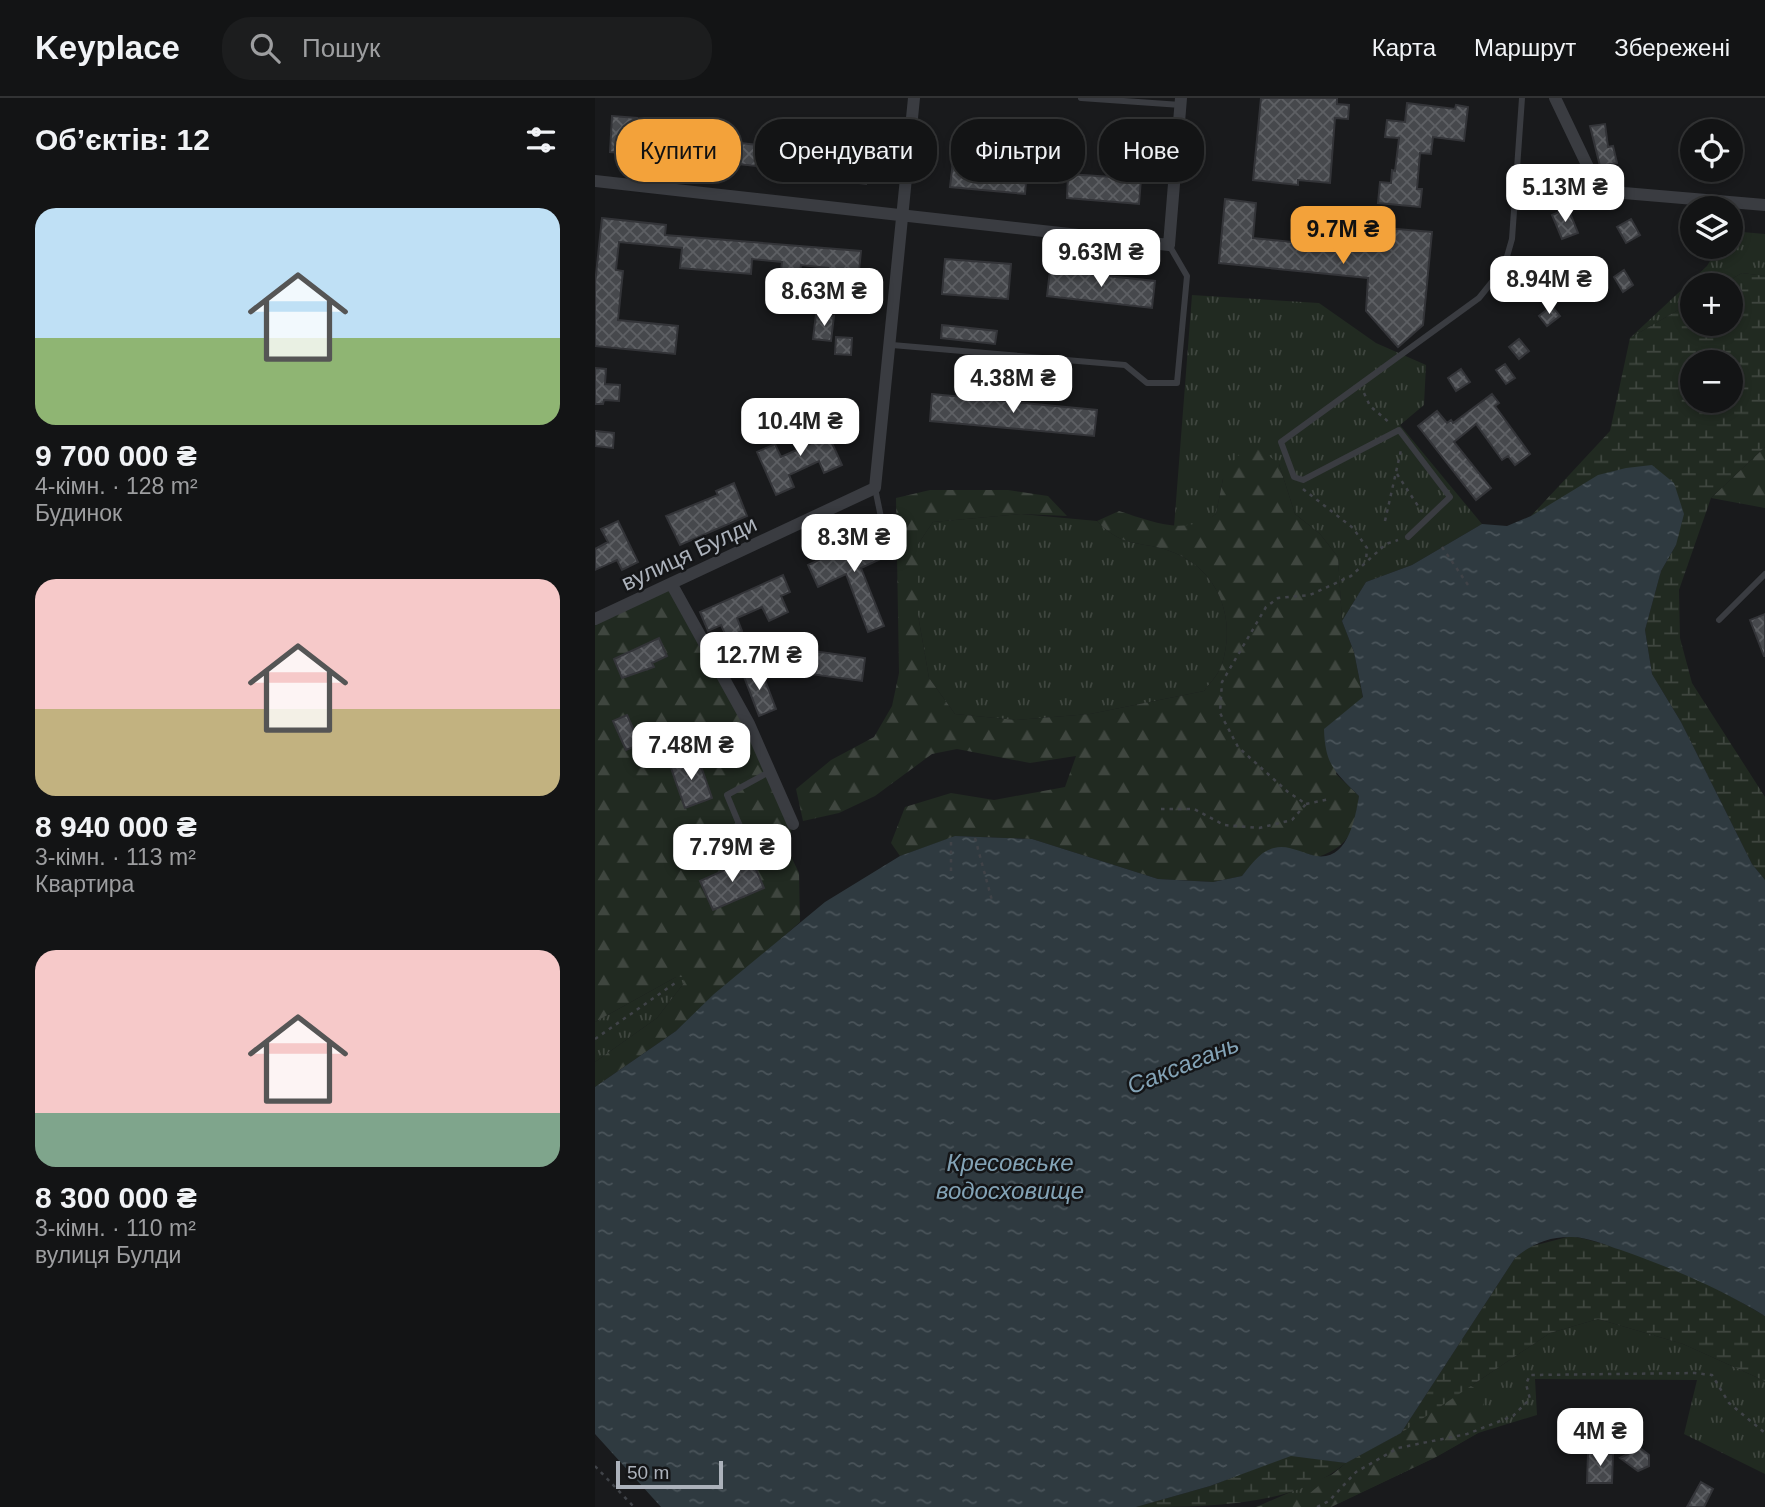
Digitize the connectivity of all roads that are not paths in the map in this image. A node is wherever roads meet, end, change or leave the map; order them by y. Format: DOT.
graph roads {
  1 [pos="913,98"];
  2 [pos="1081,98"];
  3 [pos="1522,98"];
  4 [pos="1555,98"];
  5 [pos="1181,102"];
  6 [pos="595,181"];
  7 [pos="1765,205"];
  8 [pos="904,214"];
  9 [pos="1169,245"];
  10 [pos="892,345"];
  11 [pos="875,488"];
  12 [pos="885,537"];
  13 [pos="1408,537"];
  14 [pos="1765,574"];
  15 [pos="672,585"];
  16 [pos="595,619"];
  17 [pos="1719,620"];
  18 [pos="769,772"];
  19 [pos="793,824"];
  20 [pos="749,848"];
  1 -- 8 [label="street"];
  2 -- 5 [label="lane"];
  3 -- 13 [label="lane"];
  4 -- 7 [label="street"];
  5 -- 9 [label="street"];
  6 -- 8 [label="street"];
  8 -- 9 [label="street"];
  8 -- 10 [label="street"];
  9 -- 10 [label="lane"];
  10 -- 11 [label="street"];
  11 -- 12 [label="lane"];
  11 -- 15 [label="street, вулиця Булди"];
  14 -- 17 [label="lane"];
  15 -- 16 [label="street, вулиця Булди"];
  15 -- 18 [label="street"];
  18 -- 19 [label="street"];
  18 -- 20 [label="lane"];
}
